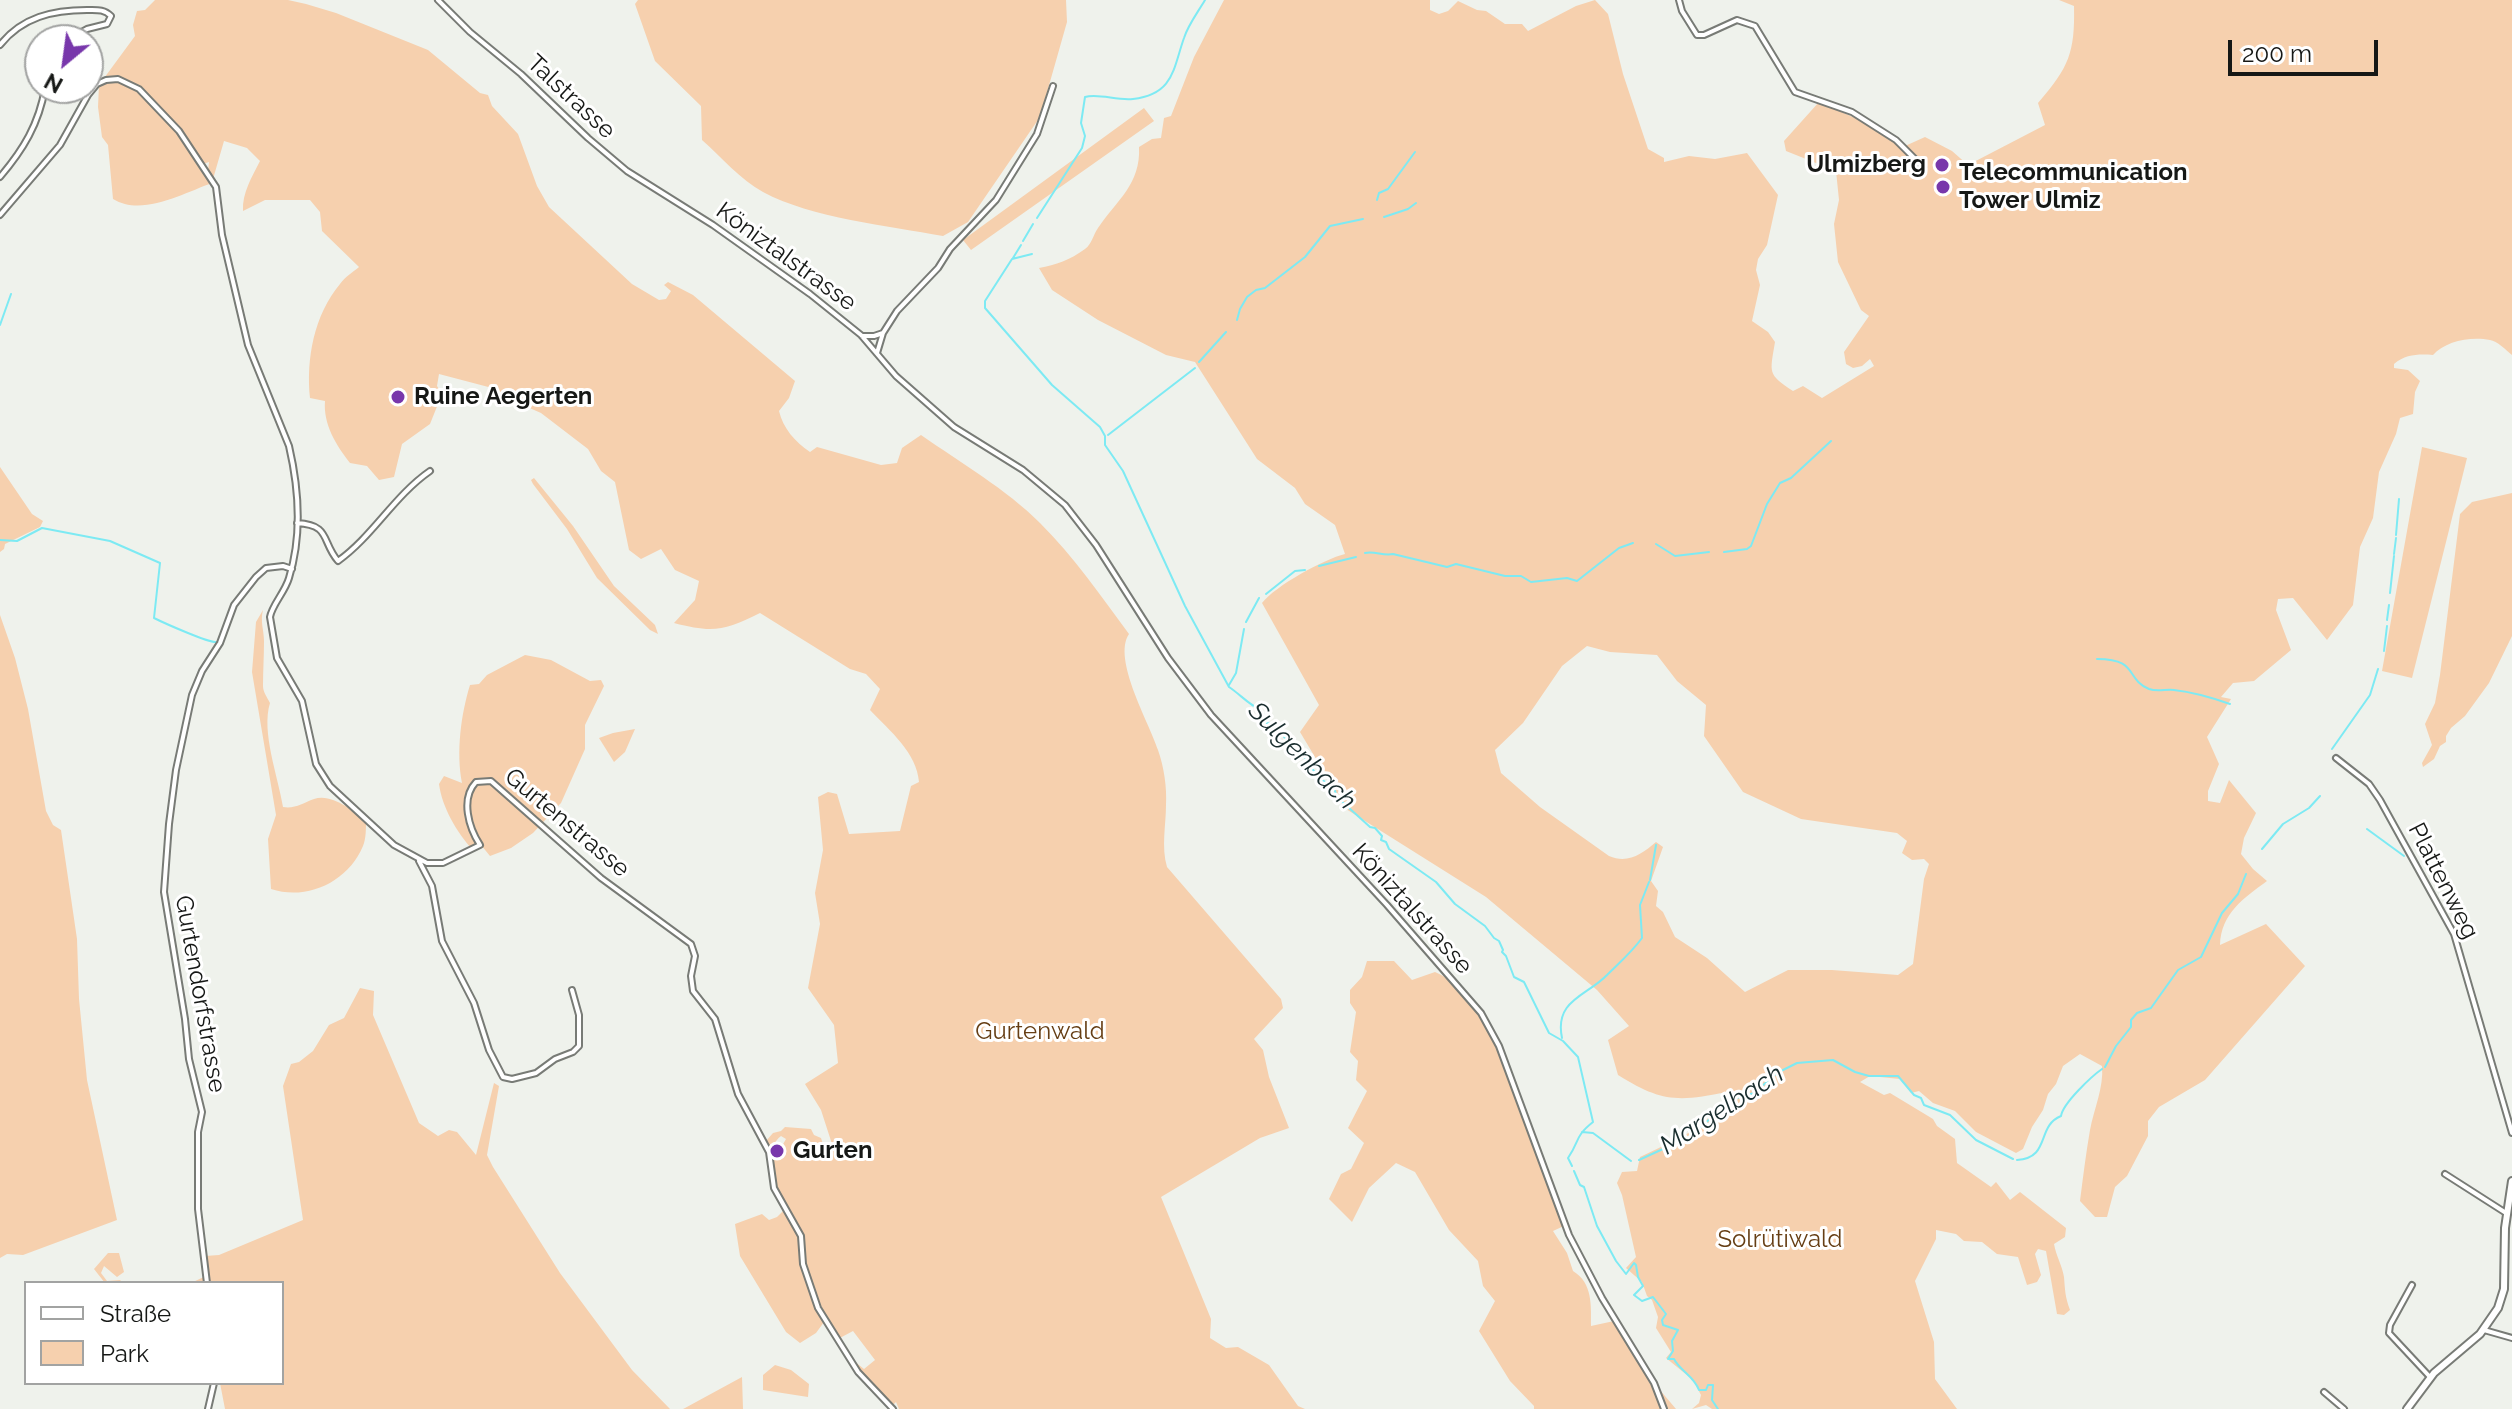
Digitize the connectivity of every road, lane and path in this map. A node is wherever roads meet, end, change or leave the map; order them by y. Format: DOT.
graph roads {
  1 [pos="438,0"];
  2 [pos="1679,0"];
  3 [pos="26,24"];
  4 [pos="24,25"];
  5 [pos="104,25"];
  6 [pos="0,45"];
  7 [pos="1053,86"];
  8 [pos="40,104"];
  9 [pos="1923,167"];
  10 [pos="0,177"];
  11 [pos="689,209"];
  12 [pos="0,215"];
  13 [pos="883,333"];
  14 [pos="861,335"];
  15 [pos="877,353"];
  16 [pos="430,471"];
  17 [pos="297,523"];
  18 [pos="292,569"];
  19 [pos="2336,758"];
  20 [pos="418,859"];
  21 [pos="572,990"];
  22 [pos="2512,1133"];
  23 [pos="2445,1174"];
  24 [pos="2512,1181"];
  25 [pos="2506,1213"];
  26 [pos="207,1281"];
  27 [pos="2412,1285"];
  28 [pos="2508,1286"];
  29 [pos="2484,1330"];
  30 [pos="2512,1338"];
  31 [pos="2430,1377"];
  32 [pos="214,1385"];
  33 [pos="2324,1392"];
  34 [pos="208,1409"];
  35 [pos="893,1409"];
  36 [pos="1664,1409"];
  37 [pos="2344,1409"];
  38 [pos="2407,1409"];
  1 -- 11 [label="street, Talstrasse"];
  2 -- 9 [label="street"];
  3 -- 5 [label="street"];
  4 -- 6 [label="street"];
  7 -- 13 [label="street"];
  8 -- 10 [label="street"];
  11 -- 14 [label="street, Köniztalstrasse"];
  12 -- 17 [label="street"];
  13 -- 14 [label="street, Köniztalstrasse"];
  13 -- 15 [label="street"];
  14 -- 15 [label="street, Köniztalstrasse"];
  15 -- 36 [label="street, Köniztalstrasse"];
  16 -- 17 [label="street"];
  17 -- 18 [label="street"];
  18 -- 20 [label="street"];
  18 -- 26 [label="street, Gurtendorfstrasse"];
  19 -- 22 [label="street, Plattenweg"];
  20 -- 21 [label="street"];
  20 -- 35 [label="street, Gurtenstrasse"];
  23 -- 25 [label="street"];
  24 -- 25 [label="street"];
  25 -- 28 [label="street"];
  27 -- 31 [label="street"];
  28 -- 29 [label="street"];
  29 -- 30 [label="street"];
  29 -- 31 [label="street"];
  31 -- 38 [label="street"];
  32 -- 34 [label="street"];
  33 -- 37 [label="street"];
}
